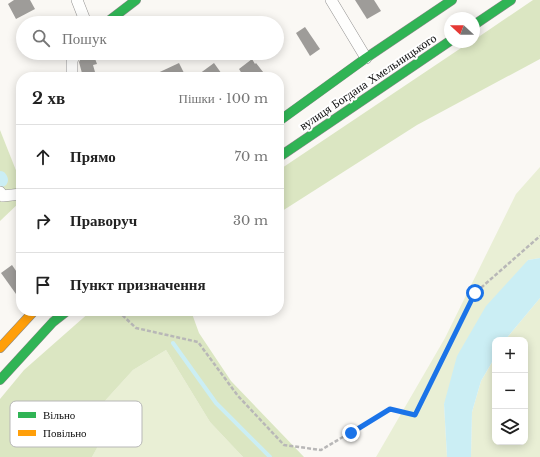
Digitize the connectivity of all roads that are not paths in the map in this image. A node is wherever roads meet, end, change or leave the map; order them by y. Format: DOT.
graph roads {
  1 [pos="77,0"];
  2 [pos="136,0"];
  3 [pos="331,0"];
  4 [pos="452,0"];
  5 [pos="511,0"];
  6 [pos="83,16"];
  7 [pos="115,16"];
  8 [pos="480,21"];
  9 [pos="444,45"];
  10 [pos="366,58"];
  11 [pos="72,60"];
  12 [pos="72,72"];
  13 [pos="284,118"];
  14 [pos="284,154"];
  15 [pos="0,192"];
  16 [pos="16,195"];
  17 [pos="29,316"];
  18 [pos="61,316"];
  19 [pos="0,348"];
  20 [pos="0,380"];
  1 -- 6 [label="street"];
  2 -- 7 [label="main road"];
  3 -- 10 [label="street"];
  4 -- 10 [label="main road"];
  5 -- 8 [label="main road"];
  9 -- 14 [label="main road, вулиця Богдана Хмельницького"];
  10 -- 13 [label="main road"];
  11 -- 12 [label="street"];
  15 -- 16 [label="street"];
  17 -- 19 [label="main road"];
  18 -- 20 [label="main road"];
}
